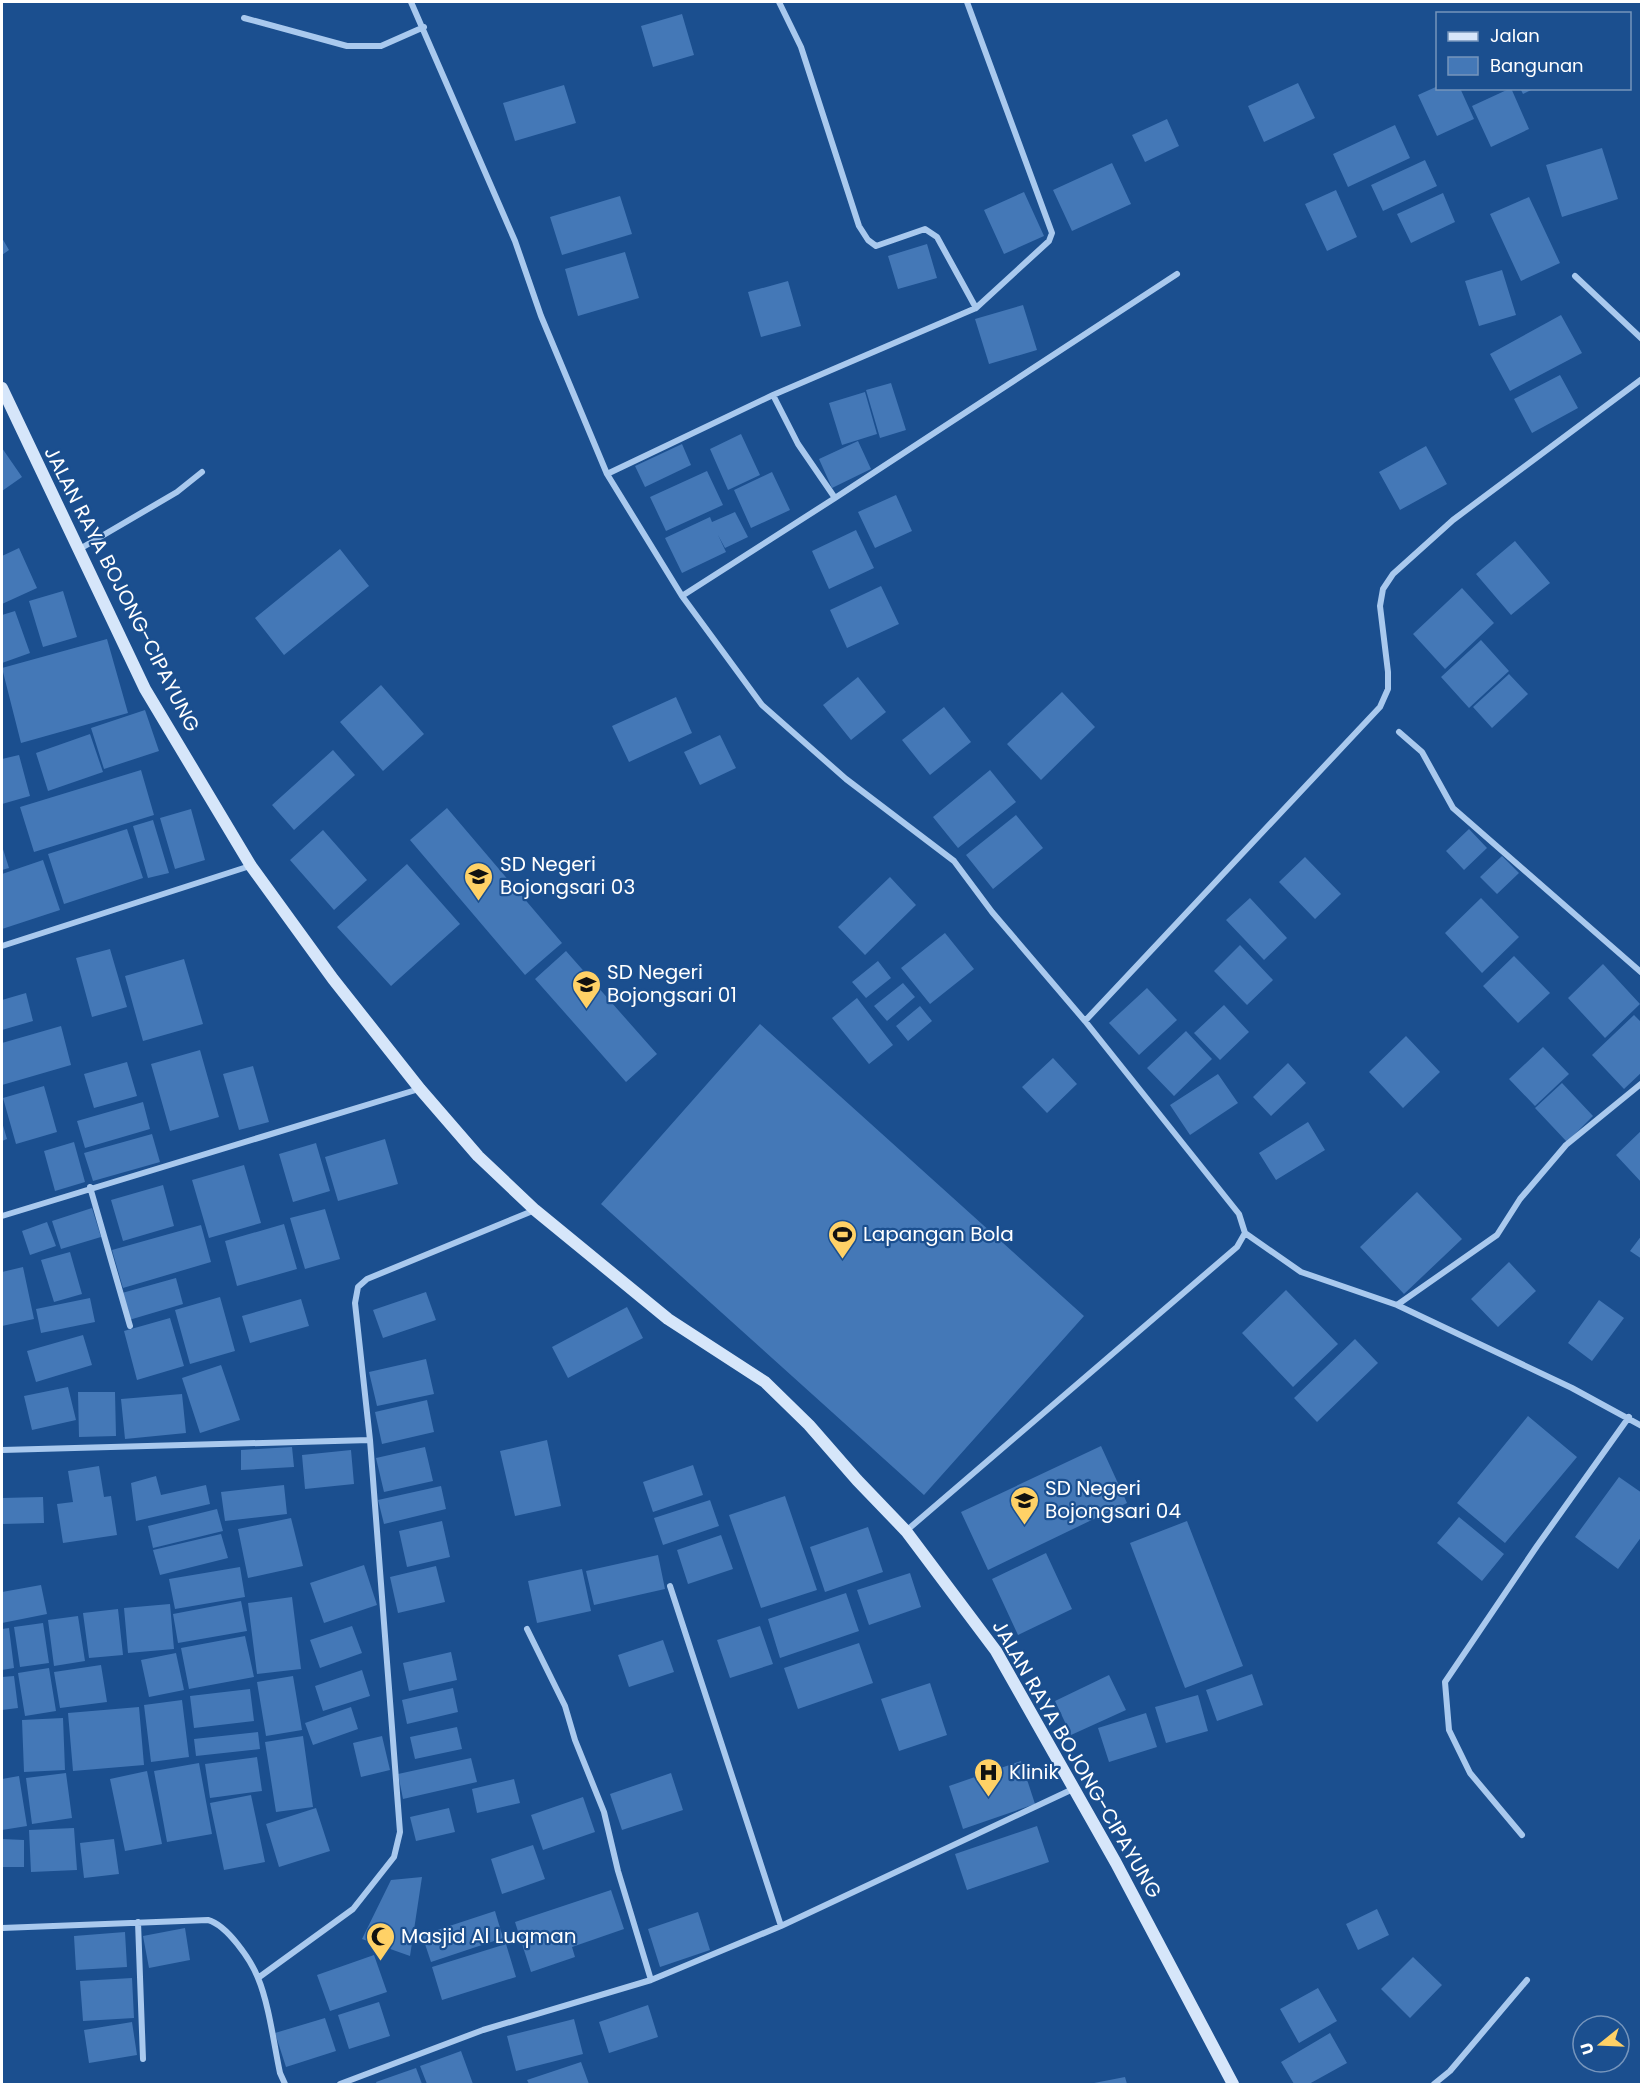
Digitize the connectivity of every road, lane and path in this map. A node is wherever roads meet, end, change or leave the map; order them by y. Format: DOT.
graph roads {
  1 [pos="411,2"];
  2 [pos="779,2"];
  3 [pos="967,2"];
  4 [pos="244,18"];
  5 [pos="424,27"];
  6 [pos="1177,274"];
  7 [pos="1575,276"];
  8 [pos="976,308"];
  9 [pos="1641,339"];
  10 [pos="1641,379"];
  11 [pos="2,388"];
  12 [pos="773,395"];
  13 [pos="202,472"];
  14 [pos="607,474"];
  15 [pos="836,498"];
  16 [pos="77,550"];
  17 [pos="682,596"];
  18 [pos="1399,732"];
  19 [pos="251,866"];
  20 [pos="2,945"];
  21 [pos="1641,973"];
  22 [pos="1085,1021"];
  23 [pos="1641,1083"];
  24 [pos="420,1089"];
  25 [pos="90,1187"];
  26 [pos="535,1210"];
  27 [pos="2,1216"];
  28 [pos="1245,1233"];
  29 [pos="1397,1305"];
  30 [pos="130,1326"];
  31 [pos="1629,1417"];
  32 [pos="1641,1426"];
  33 [pos="370,1440"];
  34 [pos="2,1450"];
  35 [pos="906,1531"];
  36 [pos="670,1586"];
  37 [pos="527,1629"];
  38 [pos="1073,1789"];
  39 [pos="1522,1835"];
  40 [pos="138,1922"];
  41 [pos="781,1926"];
  42 [pos="2,1928"];
  43 [pos="258,1978"];
  44 [pos="651,1980"];
  45 [pos="1527,1980"];
  46 [pos="143,2059"];
  47 [pos="285,2085"];
  48 [pos="340,2085"];
  49 [pos="1233,2085"];
  50 [pos="1434,2085"];
  1 -- 5 [label="street"];
  2 -- 8 [label="street"];
  3 -- 8 [label="street"];
  4 -- 5 [label="street"];
  5 -- 14 [label="street"];
  6 -- 15 [label="street"];
  7 -- 9 [label="street"];
  8 -- 12 [label="street"];
  10 -- 22 [label="street"];
  11 -- 16 [label="street, JALAN RAYA BOJONG-CIPAYUNG"];
  12 -- 14 [label="street"];
  12 -- 15 [label="street"];
  13 -- 16 [label="street"];
  14 -- 17 [label="street"];
  15 -- 17 [label="street"];
  16 -- 19 [label="street, JALAN RAYA BOJONG-CIPAYUNG"];
  17 -- 22 [label="street"];
  18 -- 21 [label="street"];
  19 -- 20 [label="street"];
  19 -- 24 [label="street, JALAN RAYA BOJONG-CIPAYUNG"];
  22 -- 28 [label="street"];
  23 -- 29 [label="street"];
  24 -- 25 [label="street"];
  24 -- 26 [label="street, JALAN RAYA BOJONG-CIPAYUNG"];
  25 -- 27 [label="street"];
  25 -- 30 [label="street"];
  26 -- 33 [label="street"];
  26 -- 35 [label="street, JALAN RAYA BOJONG-CIPAYUNG"];
  28 -- 29 [label="street"];
  28 -- 35 [label="street"];
  29 -- 31 [label="street"];
  31 -- 32 [label="street"];
  31 -- 39 [label="street"];
  33 -- 34 [label="street"];
  33 -- 43 [label="street"];
  35 -- 38 [label="street, JALAN RAYA BOJONG-CIPAYUNG"];
  36 -- 41 [label="street"];
  37 -- 44 [label="street"];
  38 -- 41 [label="street"];
  38 -- 49 [label="street, JALAN RAYA BOJONG-CIPAYUNG"];
  40 -- 42 [label="street"];
  40 -- 43 [label="street"];
  40 -- 46 [label="street"];
  41 -- 44 [label="street"];
  43 -- 47 [label="street"];
  44 -- 48 [label="street"];
  45 -- 50 [label="street"];
}
